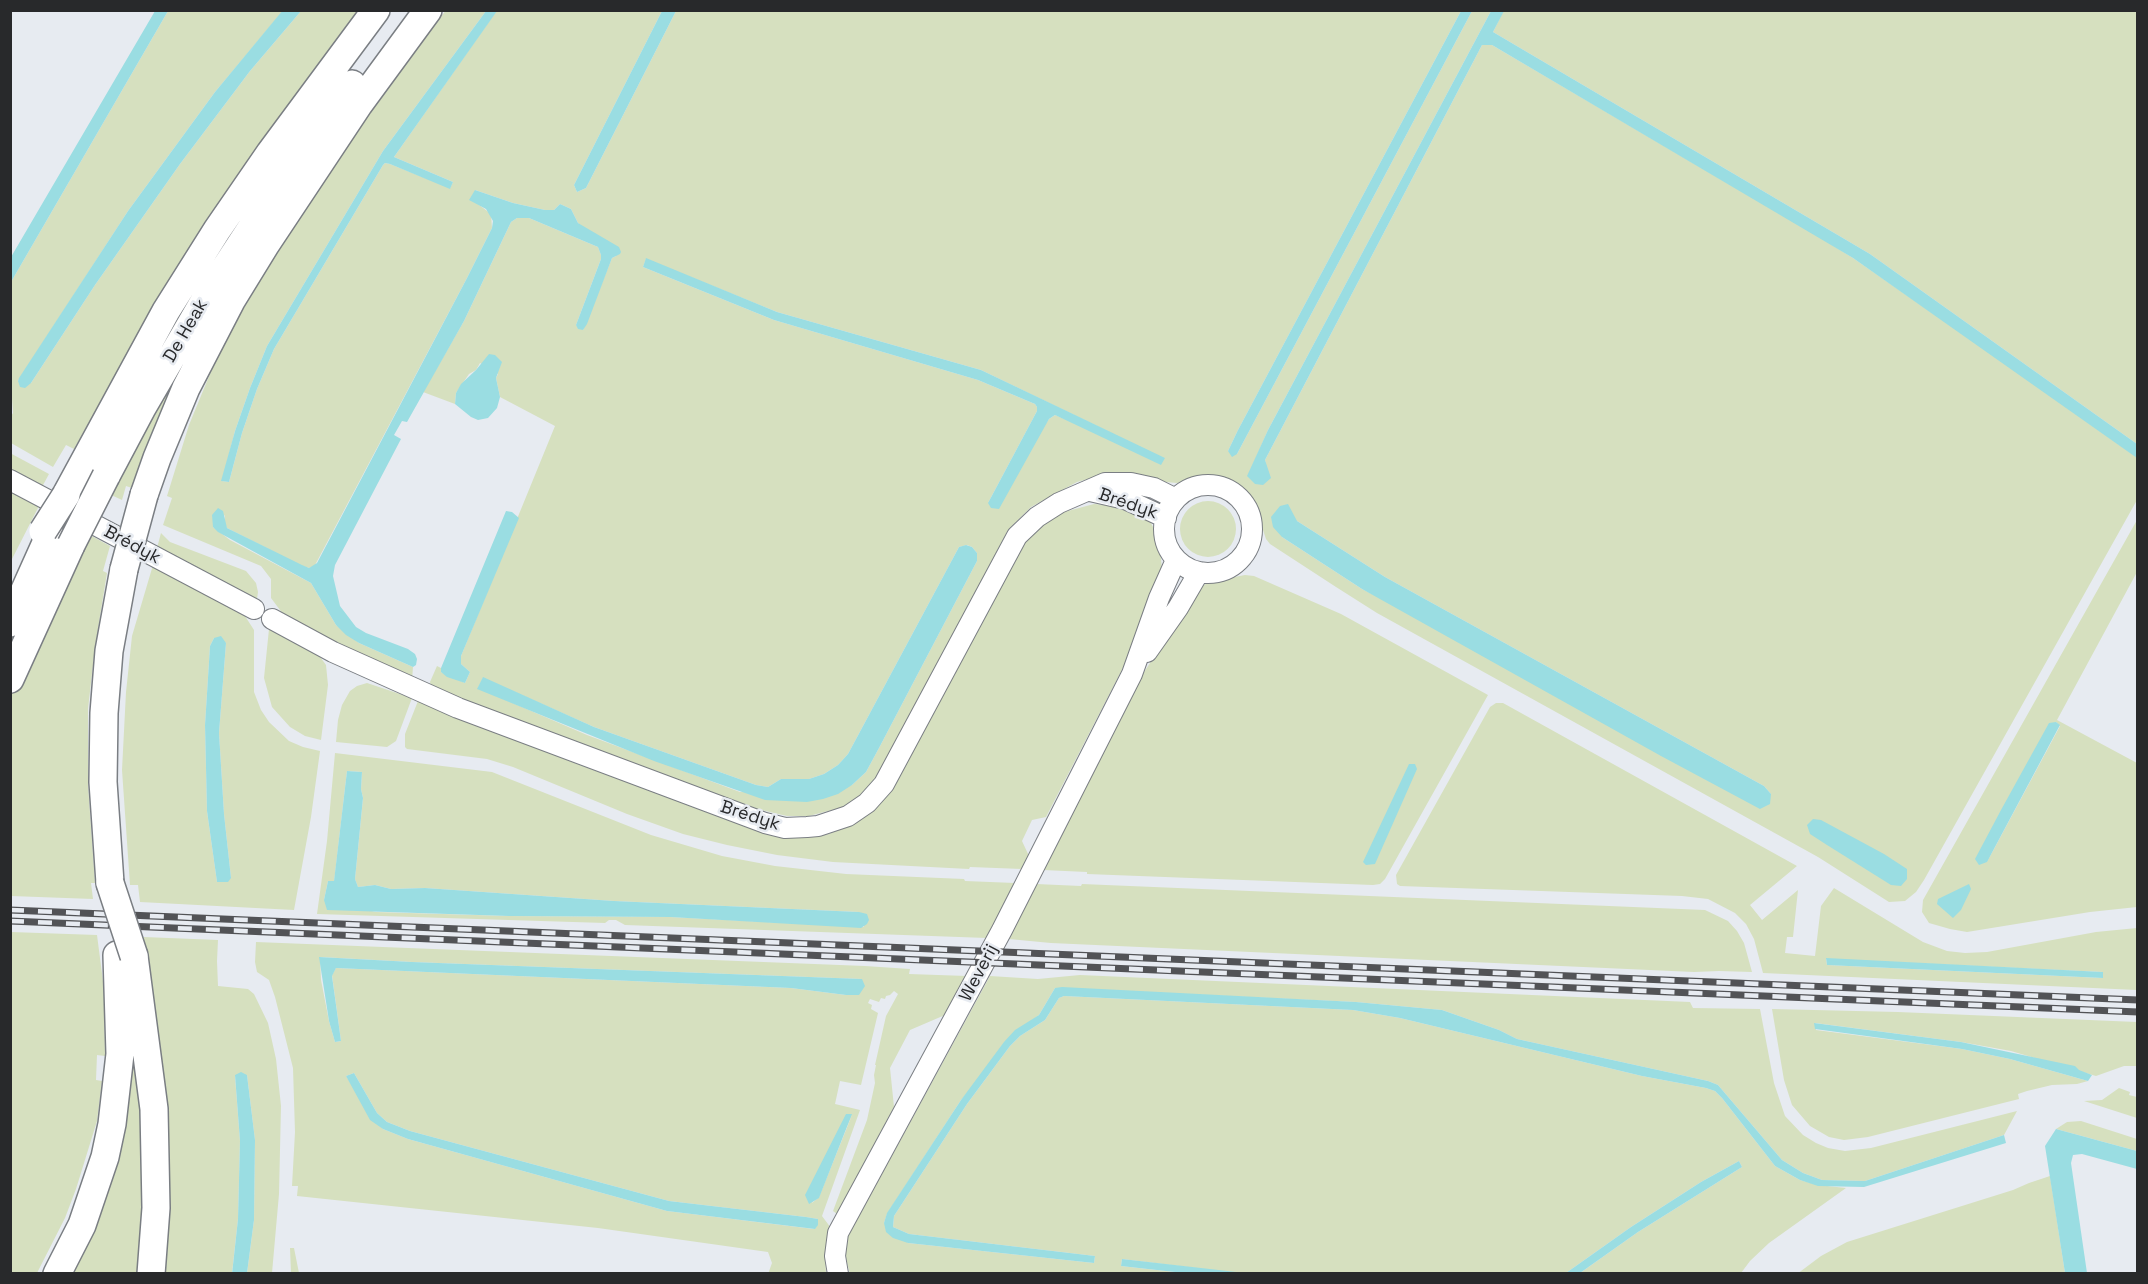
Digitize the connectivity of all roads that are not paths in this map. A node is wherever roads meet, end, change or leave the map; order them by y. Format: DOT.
graph roads {
  1 [pos="376,10"];
  2 [pos="410,10"];
  3 [pos="428,10"];
  4 [pos="10,480"];
  5 [pos="1090,491"];
  6 [pos="1176,499"];
  7 [pos="1166,518"];
  8 [pos="55,536"];
  9 [pos="1176,560"];
  10 [pos="1199,572"];
  11 [pos="10,586"];
  12 [pos="10,622"];
  13 [pos="1132,674"];
  14 [pos="10,680"];
  15 [pos="125,956"];
  16 [pos="57,1274"];
  17 [pos="150,1274"];
  18 [pos="838,1274"];
  1 -- 8 [label="highway, De Heak, bridge"];
  2 -- 8 [label="highway, De Heak, bridge"];
  3 -- 15 [label="highway, bridge"];
  4 -- 5 [label="street, Brédyk"];
  5 -- 6 [label="street, Brédyk"];
  5 -- 7 [label="street, Brédyk"];
  6 -- 7 [label="street"];
  6 -- 10 [label="street"];
  7 -- 9 [label="street"];
  8 -- 11 [label="highway"];
  8 -- 12 [label="highway, De Heak"];
  8 -- 14 [label="highway, De Heak"];
  9 -- 10 [label="street"];
  9 -- 13 [label="street, Weverij"];
  10 -- 13 [label="street, Weverij"];
  13 -- 18 [label="street, Weverij"];
  15 -- 16 [label="highway"];
  15 -- 17 [label="highway"];
}
